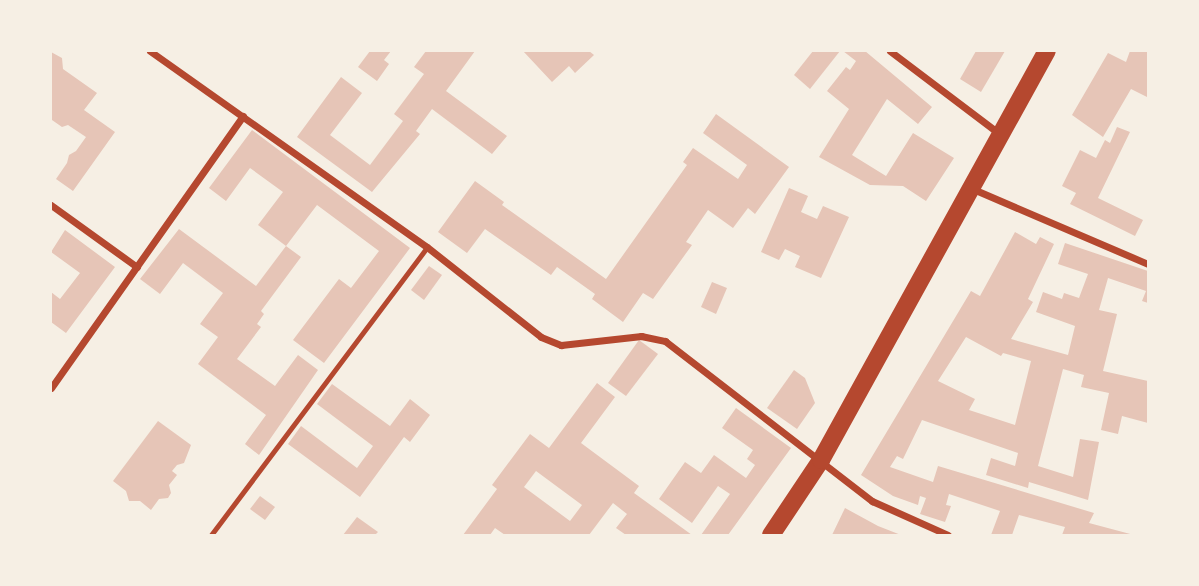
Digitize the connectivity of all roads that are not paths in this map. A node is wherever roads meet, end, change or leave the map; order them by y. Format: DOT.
graph roads {
  1 [pos="150,51"];
  2 [pos="890,51"];
  3 [pos="1047,51"];
  4 [pos="243,116"];
  5 [pos="1001,135"];
  6 [pos="972,189"];
  7 [pos="51,205"];
  8 [pos="427,247"];
  9 [pos="1148,264"];
  10 [pos="136,267"];
  11 [pos="51,388"];
  12 [pos="821,460"];
  13 [pos="211,535"];
  14 [pos="771,535"];
  15 [pos="948,535"];
  1 -- 4 [label="street"];
  2 -- 5 [label="street"];
  3 -- 5 [label="main road"];
  4 -- 8 [label="street"];
  4 -- 10 [label="street"];
  5 -- 6 [label="main road"];
  6 -- 9 [label="street"];
  6 -- 12 [label="main road"];
  7 -- 10 [label="street"];
  8 -- 12 [label="street"];
  8 -- 13 [label="lane"];
  10 -- 11 [label="street"];
  12 -- 14 [label="main road"];
  12 -- 15 [label="street"];
}
